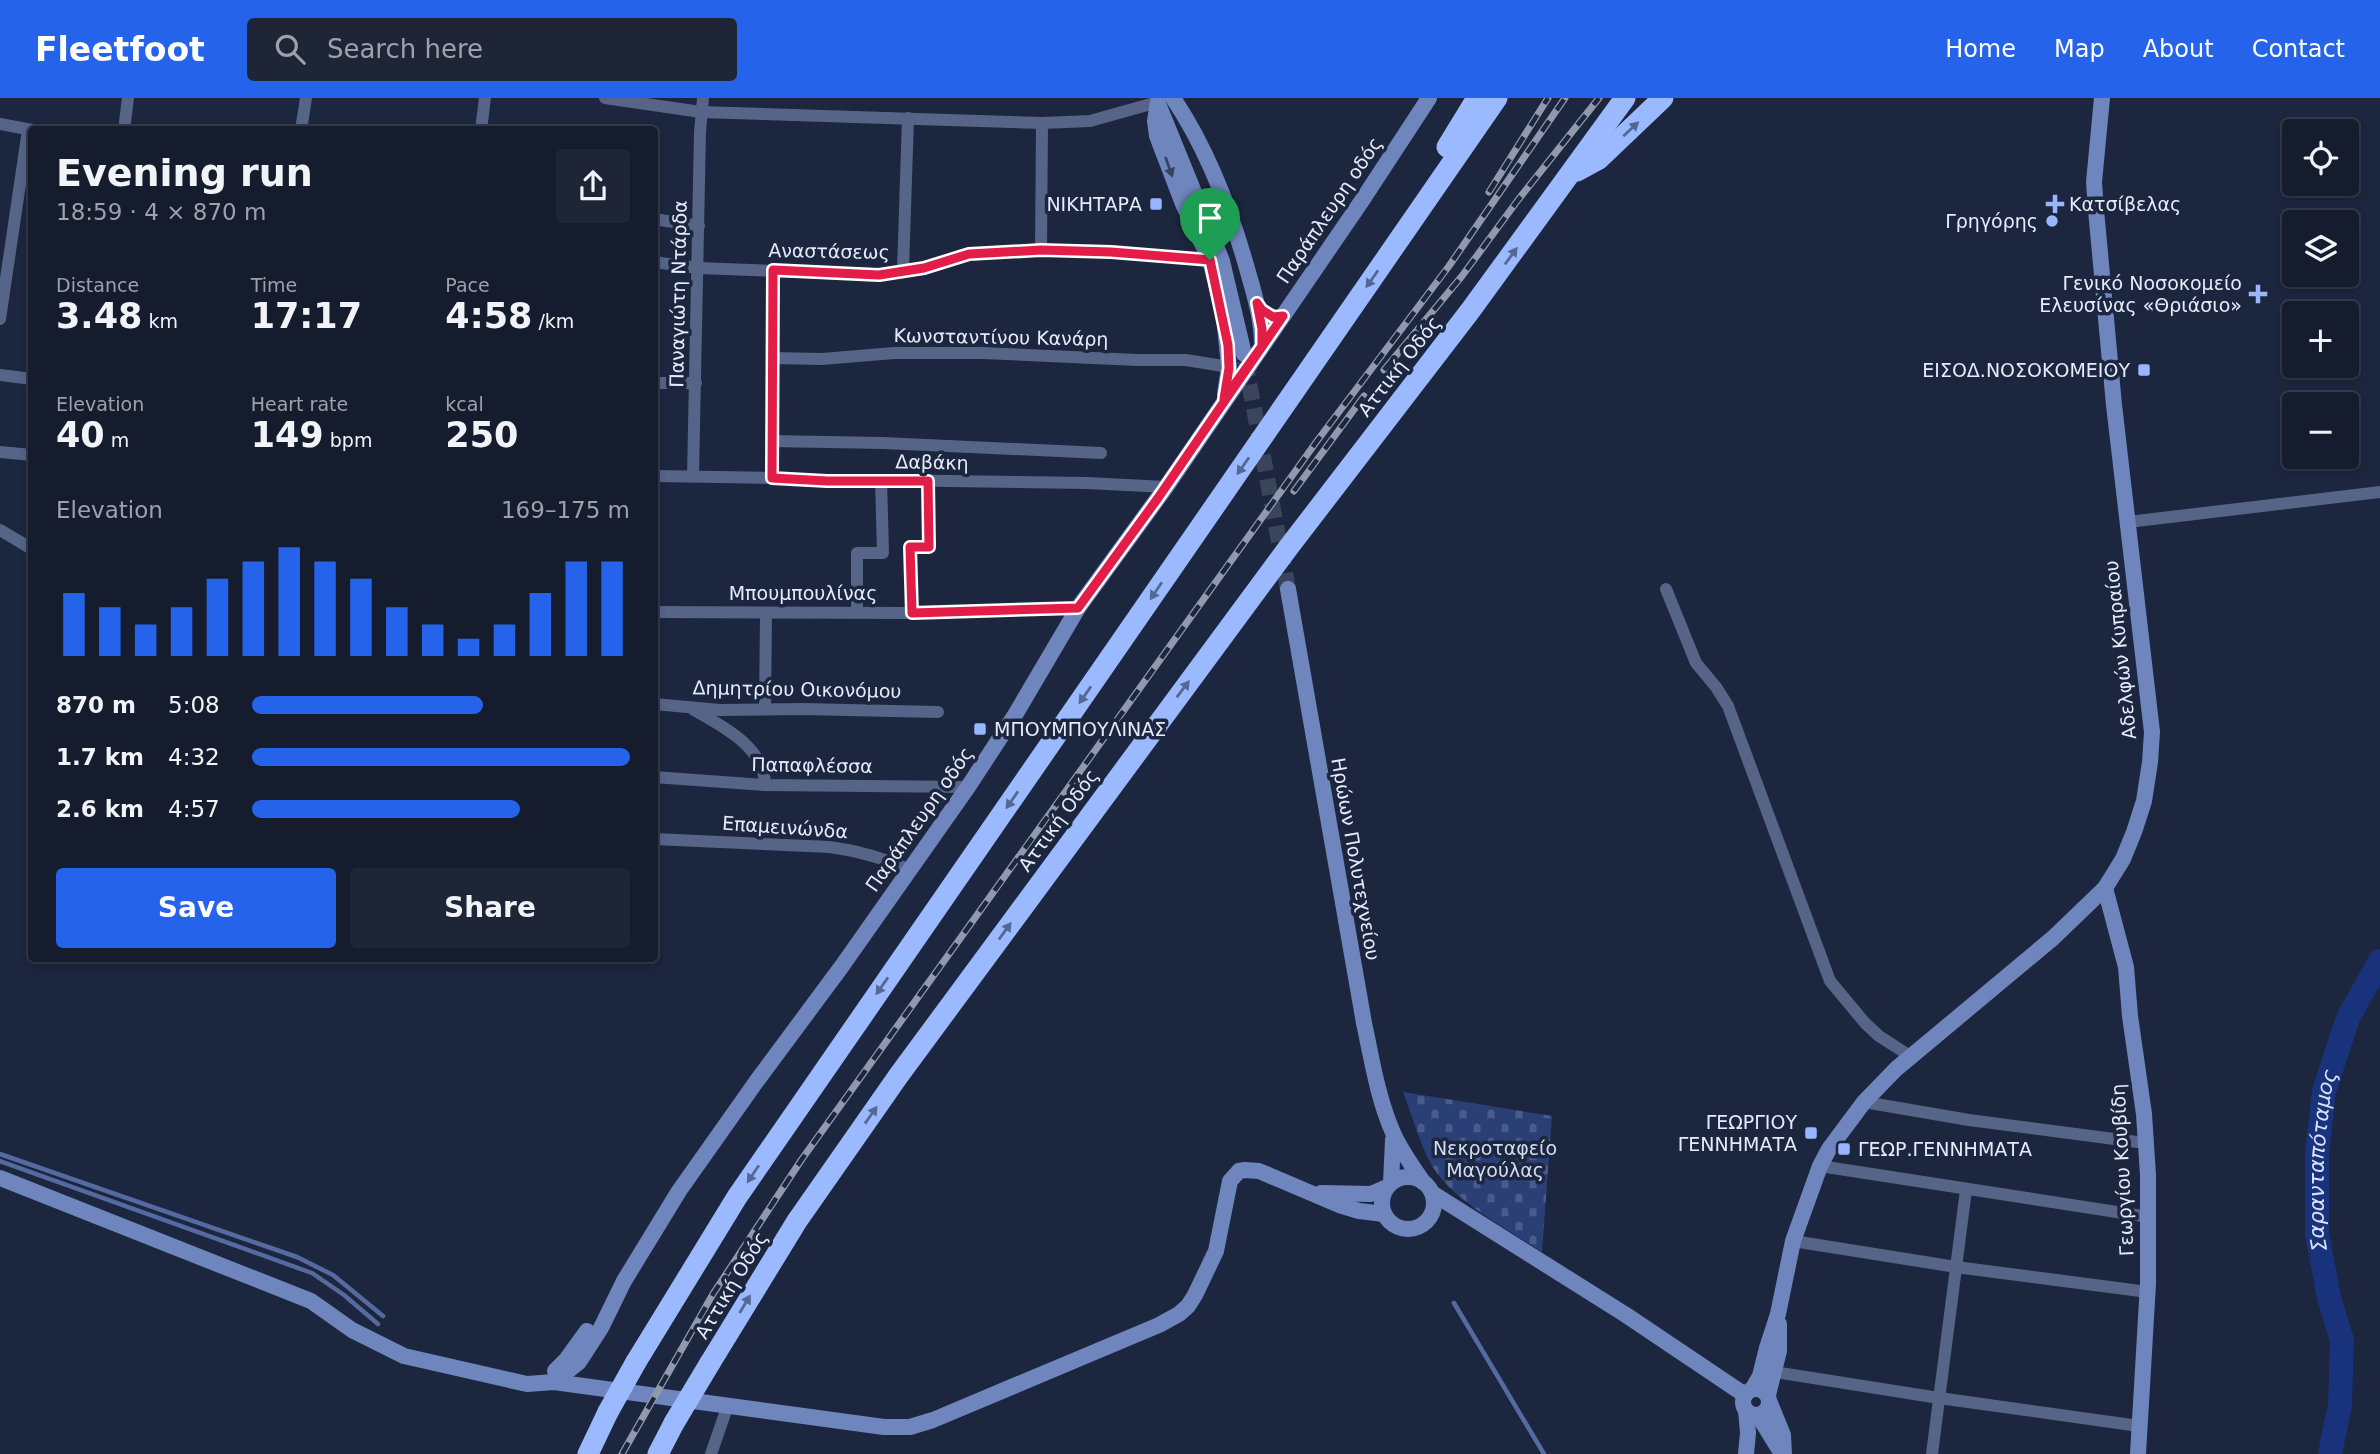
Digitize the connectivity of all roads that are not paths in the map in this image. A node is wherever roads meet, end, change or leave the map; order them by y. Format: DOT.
graph roads {
  1 [pos="128,98"];
  2 [pos="306,98"];
  3 [pos="485,98"];
  4 [pos="703,98"];
  5 [pos="1429,98"];
  6 [pos="1477,98"];
  7 [pos="1497,98"];
  8 [pos="1625,98"];
  9 [pos="1663,98"];
  10 [pos="610,99"];
  11 [pos="1162,99"];
  12 [pos="2103,103"];
  13 [pos="701,112"];
  14 [pos="908,118"];
  15 [pos="1042,123"];
  16 [pos="0,124"];
  17 [pos="124,126"];
  18 [pos="302,126"];
  19 [pos="482,126"];
  20 [pos="28,130"];
  21 [pos="28,143"];
  22 [pos="1570,175"];
  23 [pos="658,220"];
  24 [pos="1411,222"];
  25 [pos="699,226"];
  26 [pos="1041,250"];
  27 [pos="1210,260"];
  28 [pos="658,263"];
  29 [pos="698,268"];
  30 [pos="773,270"];
  31 [pos="903,270"];
  32 [pos="1257,303"];
  33 [pos="1283,316"];
  34 [pos="0,318"];
  35 [pos="1262,346"];
  36 [pos="1244,354"];
  37 [pos="772,358"];
  38 [pos="1229,368"];
  39 [pos="0,375"];
  40 [pos="28,378"];
  41 [pos="658,383"];
  42 [pos="696,383"];
  43 [pos="1224,399"];
  44 [pos="771,441"];
  45 [pos="0,452"];
  46 [pos="1101,453"];
  47 [pos="28,455"];
  48 [pos="658,476"];
  49 [pos="693,476"];
  50 [pos="772,478"];
  51 [pos="881,480"];
  52 [pos="928,481"];
  53 [pos="1166,487"];
  54 [pos="2380,492"];
  55 [pos="2128,522"];
  56 [pos="0,530"];
  57 [pos="28,547"];
  58 [pos="1288,589"];
  59 [pos="1666,589"];
  60 [pos="1078,608"];
  61 [pos="658,612"];
  62 [pos="857,612"];
  63 [pos="766,613"];
  64 [pos="912,613"];
  65 [pos="658,704"];
  66 [pos="687,706"];
  67 [pos="765,709"];
  68 [pos="939,712"];
  69 [pos="658,778"];
  70 [pos="765,785"];
  71 [pos="968,787"];
  72 [pos="658,839"];
  73 [pos="910,870"];
  74 [pos="2105,888"];
  75 [pos="1910,1056"];
  76 [pos="1864,1102"];
  77 [pos="1393,1134"];
  78 [pos="2145,1143"];
  79 [pos="1820,1166"];
  80 [pos="0,1178"];
  81 [pos="1389,1185"];
  82 [pos="1427,1188"];
  83 [pos="1966,1190"];
  84 [pos="1312,1192"];
  85 [pos="1384,1214"];
  86 [pos="2149,1217"];
  87 [pos="1427,1219"];
  88 [pos="1490,1230"];
  89 [pos="1793,1241"];
  90 [pos="1956,1267"];
  91 [pos="2148,1292"];
  92 [pos="1778,1314"];
  93 [pos="1776,1372"];
  94 [pos="549,1383"];
  95 [pos="1939,1398"];
  96 [pos="1757,1401"];
  97 [pos="728,1405"];
  98 [pos="2139,1426"];
  99 [pos="587,1454"];
  100 [pos="658,1454"];
  101 [pos="711,1454"];
  102 [pos="1751,1454"];
  103 [pos="1783,1454"];
  104 [pos="1932,1454"];
  105 [pos="2138,1454"];
  1 -- 17 [label="street"];
  2 -- 18 [label="street"];
  3 -- 19 [label="street"];
  4 -- 13 [label="street, Παναγιώτη Ντάρδα"];
  5 -- 33 [label="street, Παράπλευρη οδός"];
  6 -- 24 [label="highway"];
  7 -- 24 [label="highway, Αττική Οδός"];
  8 -- 22 [label="highway, Αττική Οδός"];
  22 -- 9 [label="highway, one-way"];
  10 -- 13 [label="street"];
  11 -- 15 [label="street"];
  11 -- 27 [label="street, one-way"];
  11 -- 32 [label="street"];
  11 -- 36 [label="street"];
  12 -- 55 [label="street, Αδελφών Κυπραίου"];
  13 -- 14 [label="street"];
  13 -- 25 [label="street, Παναγιώτη Ντάρδα"];
  14 -- 15 [label="street"];
  14 -- 31 [label="street"];
  15 -- 26 [label="street"];
  16 -- 20 [label="street"];
  21 -- 34 [label="street"];
  100 -- 22 [label="highway, Αττική Οδός, one-way, bridge"];
  23 -- 25 [label="street"];
  24 -- 99 [label="highway, Αττική Οδός, one-way, bridge"];
  25 -- 29 [label="street, Παναγιώτη Ντάρδα"];
  26 -- 27 [label="street, Αναστάσεως"];
  26 -- 31 [label="street, Αναστάσεως"];
  27 -- 38 [label="street"];
  28 -- 29 [label="street, Αναστάσεως"];
  29 -- 30 [label="street, Αναστάσεως"];
  29 -- 42 [label="street, Παναγιώτη Ντάρδα"];
  30 -- 31 [label="street, Αναστάσεως"];
  30 -- 37 [label="street"];
  32 -- 33 [label="street"];
  32 -- 35 [label="street"];
  33 -- 35 [label="street, Παράπλευρη οδός"];
  35 -- 43 [label="street, Παράπλευρη οδός"];
  37 -- 38 [label="street, Κωνσταντίνου Κανάρη"];
  37 -- 44 [label="street"];
  38 -- 43 [label="street"];
  39 -- 40 [label="street"];
  41 -- 42 [label="street"];
  42 -- 49 [label="street, Παναγιώτη Ντάρδα"];
  43 -- 53 [label="street, Παράπλευρη οδός"];
  44 -- 46 [label="street"];
  44 -- 50 [label="street"];
  45 -- 47 [label="street"];
  48 -- 49 [label="street, Δαβάκη"];
  49 -- 50 [label="street, Δαβάκη"];
  50 -- 51 [label="street, Δαβάκη"];
  51 -- 52 [label="street, Δαβάκη"];
  51 -- 62 [label="street"];
  52 -- 53 [label="street, Δαβάκη"];
  52 -- 64 [label="street"];
  53 -- 60 [label="street, Παράπλευρη οδός"];
  54 -- 55 [label="street"];
  55 -- 74 [label="street, Αδελφών Κυπραίου"];
  56 -- 57 [label="street"];
  58 -- 77 [label="street, Ηρώων Πολυτεχνείου"];
  59 -- 75 [label="street"];
  60 -- 64 [label="street, Μπουμπουλίνας"];
  60 -- 71 [label="street, Παράπλευρη οδός"];
  61 -- 63 [label="street, Μπουμπουλίνας"];
  62 -- 63 [label="street, Μπουμπουλίνας"];
  62 -- 64 [label="street, Μπουμπουλίνας"];
  63 -- 67 [label="street"];
  65 -- 66 [label="street, Δημητρίου Οικονόμου"];
  66 -- 67 [label="street, Δημητρίου Οικονόμου"];
  66 -- 70 [label="street"];
  67 -- 68 [label="street, Δημητρίου Οικονόμου"];
  69 -- 70 [label="street, Παπαφλέσσα"];
  70 -- 71 [label="street, Παπαφλέσσα"];
  71 -- 73 [label="street, Παράπλευρη οδός"];
  72 -- 73 [label="street, Επαμεινώνδα"];
  73 -- 94 [label="street, Παράπλευρη οδός"];
  74 -- 75 [label="street, Αδελφών Κυπραίου"];
  74 -- 78 [label="street, Γεωργίου Κουβίδη"];
  75 -- 76 [label="street, Αδελφών Κυπραίου"];
  76 -- 78 [label="street"];
  76 -- 79 [label="street, Αδελφών Κυπραίου"];
  77 -- 81 [label="street, Ηρώων Πολυτεχνείου"];
  77 -- 82 [label="street, Ηρώων Πολυτεχνείου"];
  78 -- 86 [label="street, Γεωργίου Κουβίδη"];
  79 -- 83 [label="street"];
  79 -- 89 [label="street, Αδελφών Κυπραίου"];
  80 -- 94 [label="street"];
  81 -- 82 [label="street"];
  81 -- 84 [label="street"];
  81 -- 85 [label="street"];
  82 -- 87 [label="street"];
  82 -- 88 [label="street, Ηρώων Πολυτεχνείου"];
  83 -- 86 [label="street"];
  83 -- 90 [label="street"];
  84 -- 85 [label="street"];
  84 -- 97 [label="street"];
  85 -- 87 [label="street"];
  86 -- 91 [label="street, Γεωργίου Κουβίδη"];
  87 -- 88 [label="street, Ηρώων Πολυτεχνείου"];
  88 -- 96 [label="street, Ηρώων Πολυτεχνείου"];
  89 -- 90 [label="street"];
  89 -- 92 [label="street, Αδελφών Κυπραίου"];
  90 -- 91 [label="street"];
  90 -- 95 [label="street"];
  91 -- 98 [label="street, Γεωργίου Κουβίδη"];
  92 -- 93 [label="street, Αδελφών Κυπραίου"];
  92 -- 96 [label="street, Αδελφών Κυπραίου"];
  93 -- 95 [label="street"];
  93 -- 96 [label="street, Αδελφών Κυπραίου"];
  94 -- 97 [label="street"];
  95 -- 98 [label="street"];
  95 -- 104 [label="street"];
  96 -- 102 [label="street"];
  96 -- 103 [label="street"];
  97 -- 101 [label="street"];
  98 -- 105 [label="street, Γεωργίου Κουβίδη"];
}
